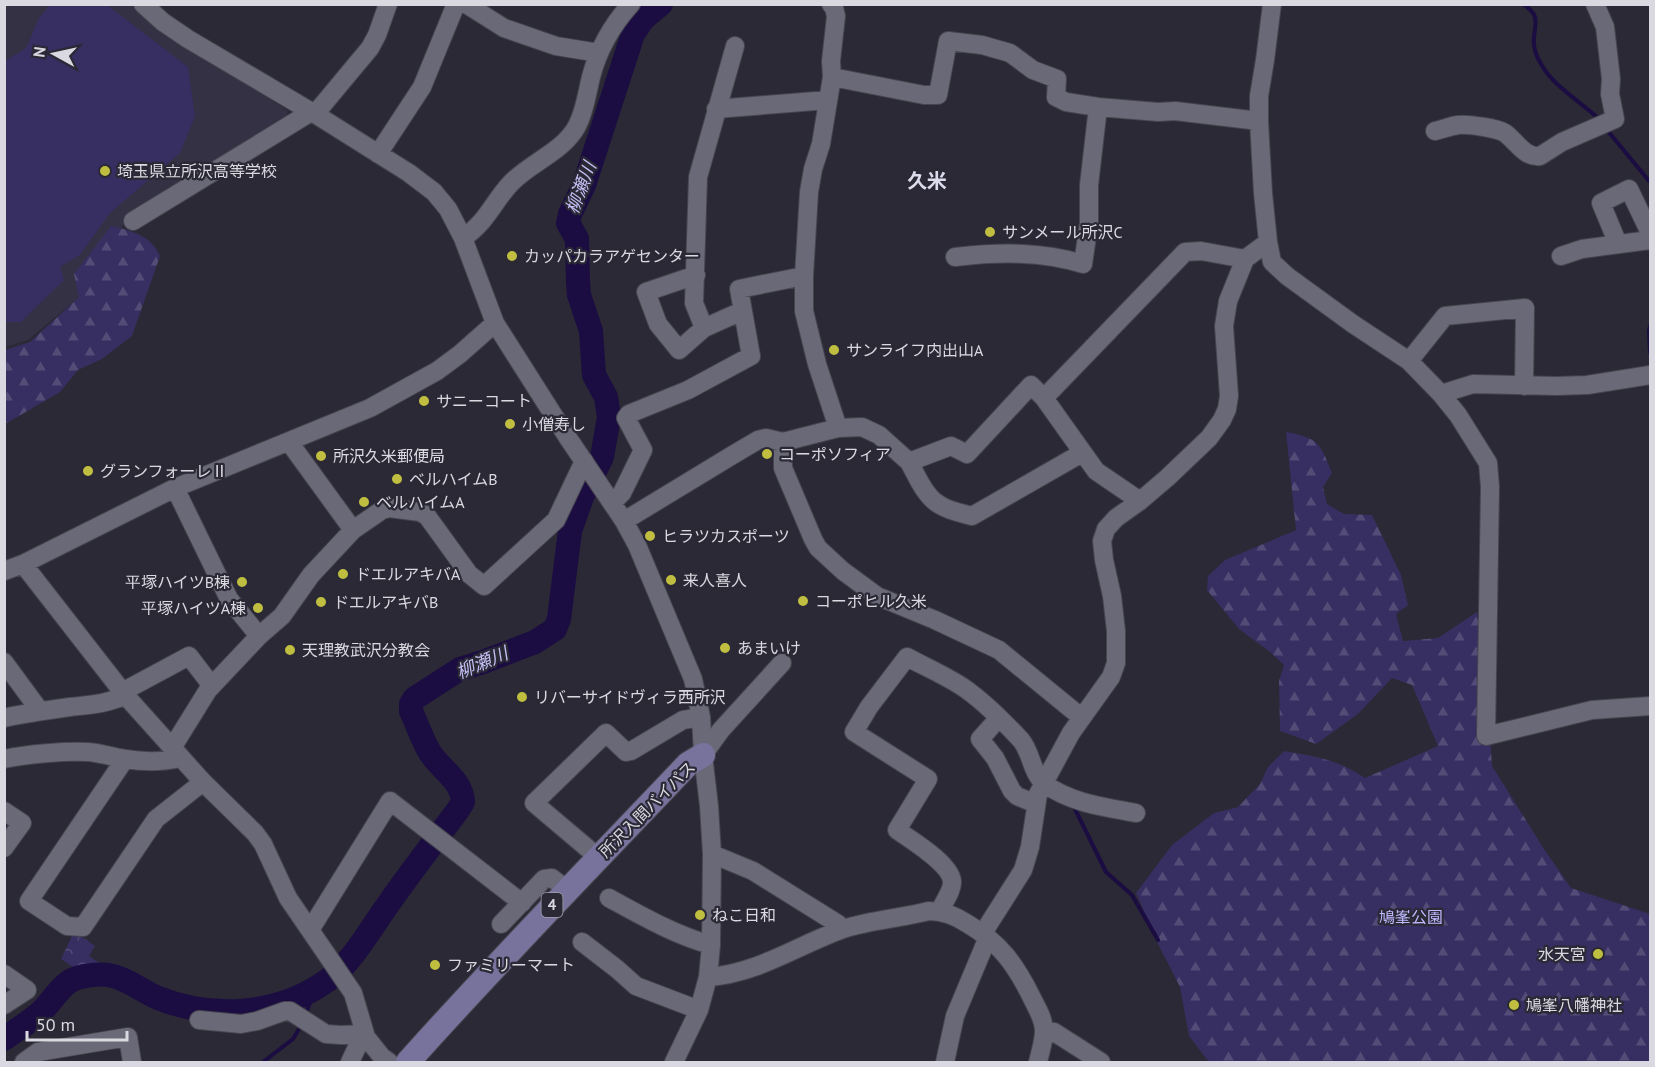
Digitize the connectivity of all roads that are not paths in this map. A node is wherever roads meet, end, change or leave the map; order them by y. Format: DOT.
graph roads {
  1 [pos="143,4"];
  2 [pos="388,4"];
  3 [pos="456,4"];
  4 [pos="465,4"];
  5 [pos="631,4"];
  6 [pos="831,4"];
  7 [pos="1272,4"];
  8 [pos="1595,4"];
  9 [pos="735,46"];
  10 [pos="599,53"];
  11 [pos="832,77"];
  12 [pos="828,100"];
  13 [pos="1098,106"];
  14 [pos="716,109"];
  15 [pos="313,113"];
  16 [pos="1259,121"];
  17 [pos="1435,131"];
  18 [pos="378,154"];
  19 [pos="133,221"];
  20 [pos="1650,232"];
  21 [pos="463,238"];
  22 [pos="1650,240"];
  23 [pos="1268,242"];
  24 [pos="1618,244"];
  25 [pos="1561,256"];
  26 [pos="955,257"];
  27 [pos="1245,259"];
  28 [pos="696,275"];
  29 [pos="804,276"];
  30 [pos="742,311"];
  31 [pos="495,323"];
  32 [pos="704,328"];
  33 [pos="1409,361"];
  34 [pos="1650,375"];
  35 [pos="1524,387"];
  36 [pos="1441,394"];
  37 [pos="1044,398"];
  38 [pos="838,429"];
  39 [pos="289,442"];
  40 [pos="783,442"];
  41 [pos="1082,453"];
  42 [pos="909,462"];
  43 [pos="585,464"];
  44 [pos="175,488"];
  45 [pos="607,497"];
  46 [pos="1140,501"];
  47 [pos="624,521"];
  48 [pos="353,530"];
  49 [pos="23,564"];
  50 [pos="4,571"];
  51 [pos="259,636"];
  52 [pos="4,662"];
  53 [pos="782,663"];
  54 [pos="212,686"];
  55 [pos="124,693"];
  56 [pos="1650,706"];
  57 [pos="40,711"];
  58 [pos="701,717"];
  59 [pos="1081,717"];
  60 [pos="4,718"];
  61 [pos="998,719"];
  62 [pos="176,753"];
  63 [pos="704,755"];
  64 [pos="4,759"];
  65 [pos="125,759"];
  66 [pos="202,782"];
  67 [pos="1044,783"];
  68 [pos="1036,804"];
  69 [pos="4,811"];
  70 [pos="1136,813"];
  71 [pos="4,848"];
  72 [pos="712,854"];
  73 [pos="599,858"];
  74 [pos="566,890"];
  75 [pos="609,898"];
  76 [pos="522,903"];
  77 [pos="940,911"];
  78 [pos="501,924"];
  79 [pos="843,929"];
  80 [pos="310,930"];
  81 [pos="986,935"];
  82 [pos="582,942"];
  83 [pos="711,945"];
  84 [pos="4,974"];
  85 [pos="708,977"];
  86 [pos="4,1005"];
  87 [pos="699,1010"];
  88 [pos="199,1020"];
  89 [pos="365,1035"];
  90 [pos="1043,1036"];
  91 [pos="24,1062"];
  92 [pos="132,1062"];
  93 [pos="350,1062"];
  94 [pos="389,1062"];
  95 [pos="408,1062"];
  96 [pos="427,1062"];
  97 [pos="674,1062"];
  98 [pos="945,1062"];
  99 [pos="1038,1062"];
  100 [pos="1050,1062"];
  101 [pos="1101,1062"];
  1 -- 15 [label="street"];
  2 -- 15 [label="street"];
  3 -- 18 [label="street"];
  4 -- 10 [label="street"];
  5 -- 10 [label="street"];
  6 -- 11 [label="street"];
  7 -- 16 [label="street"];
  8 -- 17 [label="street"];
  9 -- 14 [label="street"];
  10 -- 21 [label="street"];
  11 -- 12 [label="street"];
  11 -- 13 [label="street"];
  12 -- 14 [label="street"];
  12 -- 29 [label="street"];
  13 -- 16 [label="street"];
  13 -- 26 [label="street"];
  14 -- 28 [label="street"];
  15 -- 18 [label="street"];
  15 -- 19 [label="street"];
  16 -- 23 [label="street"];
  18 -- 21 [label="street"];
  20 -- 24 [label="street"];
  21 -- 31 [label="street"];
  22 -- 24 [label="street"];
  23 -- 27 [label="street"];
  23 -- 33 [label="street"];
  24 -- 25 [label="street"];
  27 -- 37 [label="street"];
  27 -- 46 [label="street"];
  28 -- 32 [label="street"];
  28 -- 32 [label="street"];
  29 -- 30 [label="street"];
  29 -- 38 [label="street"];
  30 -- 32 [label="street"];
  30 -- 45 [label="street"];
  31 -- 39 [label="street"];
  31 -- 43 [label="street"];
  33 -- 35 [label="street"];
  33 -- 36 [label="street"];
  34 -- 35 [label="street"];
  35 -- 36 [label="street"];
  36 -- 56 [label="street"];
  37 -- 41 [label="street"];
  37 -- 42 [label="street"];
  38 -- 40 [label="street"];
  38 -- 42 [label="street"];
  39 -- 44 [label="street"];
  39 -- 48 [label="street"];
  40 -- 47 [label="street"];
  40 -- 59 [label="street"];
  41 -- 42 [label="street"];
  41 -- 46 [label="street"];
  43 -- 45 [label="street"];
  43 -- 48 [label="street"];
  44 -- 49 [label="street"];
  44 -- 51 [label="street"];
  45 -- 47 [label="street"];
  46 -- 59 [label="street"];
  47 -- 58 [label="street"];
  48 -- 51 [label="street"];
  49 -- 50 [label="street"];
  49 -- 55 [label="street"];
  51 -- 54 [label="street"];
  52 -- 57 [label="street"];
  53 -- 63 [label="street"];
  54 -- 55 [label="street"];
  54 -- 62 [label="street"];
  55 -- 57 [label="street"];
  55 -- 62 [label="street"];
  57 -- 60 [label="street"];
  58 -- 63 [label="street"];
  58 -- 73 [label="street"];
  59 -- 67 [label="street"];
  61 -- 67 [label="street"];
  61 -- 68 [label="street"];
  61 -- 77 [label="street"];
  62 -- 65 [label="street"];
  62 -- 66 [label="street"];
  63 -- 72 [label="street"];
  63 -- 73 [label="main road, 所沢入間バイパス / 4"];
  63 -- 96 [label="main road, 所沢入間バイパス / 4"];
  64 -- 65 [label="street"];
  65 -- 66 [label="street"];
  66 -- 80 [label="street"];
  67 -- 68 [label="street"];
  67 -- 70 [label="street"];
  68 -- 81 [label="street"];
  69 -- 71 [label="street"];
  72 -- 79 [label="street"];
  72 -- 83 [label="street"];
  73 -- 74 [label="main road, 所沢入間バイパス / 4"];
  74 -- 76 [label="street"];
  74 -- 95 [label="main road, 所沢入間バイパス / 4"];
  75 -- 83 [label="street"];
  76 -- 78 [label="street"];
  76 -- 80 [label="street"];
  77 -- 79 [label="street"];
  77 -- 81 [label="street"];
  79 -- 85 [label="street"];
  80 -- 89 [label="street"];
  81 -- 90 [label="street"];
  81 -- 98 [label="street"];
  82 -- 87 [label="street"];
  83 -- 85 [label="street"];
  84 -- 86 [label="street"];
  85 -- 87 [label="street"];
  87 -- 97 [label="street"];
  88 -- 89 [label="street"];
  89 -- 93 [label="street"];
  89 -- 94 [label="street"];
  90 -- 99 [label="street"];
  90 -- 100 [label="street"];
  90 -- 101 [label="street"];
  91 -- 92 [label="street"];
}
